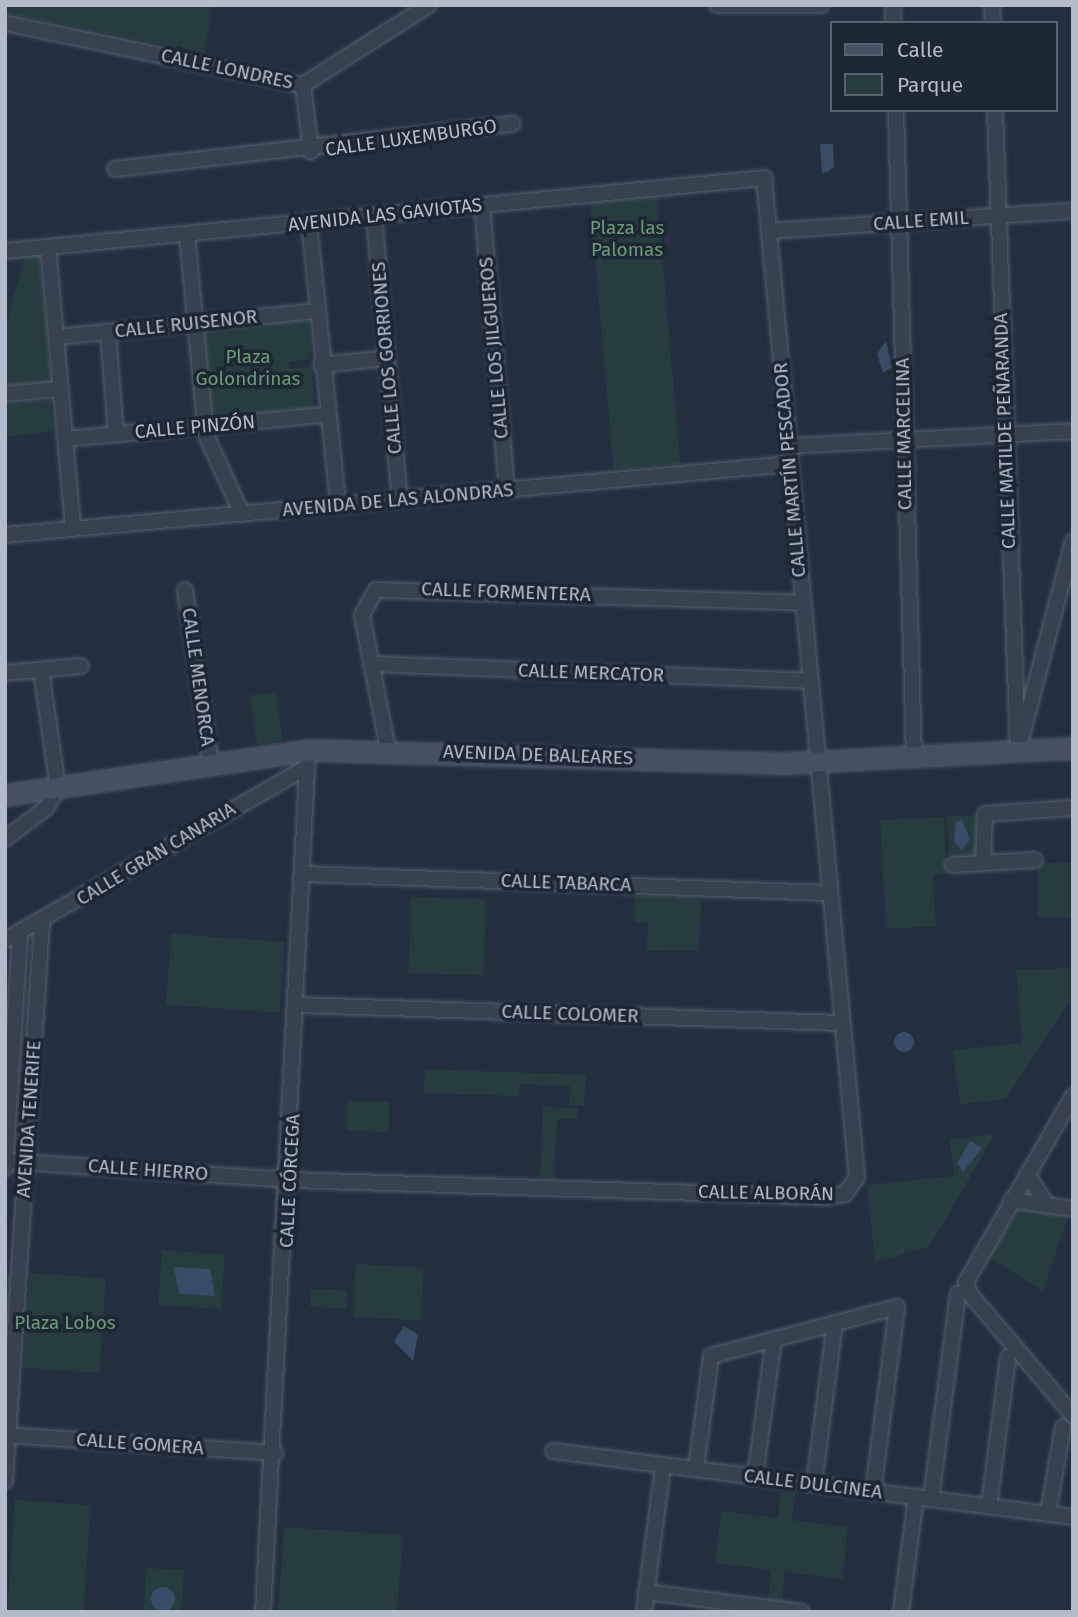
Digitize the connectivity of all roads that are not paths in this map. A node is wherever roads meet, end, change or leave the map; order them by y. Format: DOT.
graph roads {
  1 [pos="429,5"];
  2 [pos="717,5"];
  3 [pos="821,5"];
  4 [pos="784,6"];
  5 [pos="5,23"];
  6 [pos="303,85"];
  7 [pos="896,112"];
  8 [pos="995,112"];
  9 [pos="512,124"];
  10 [pos="311,152"];
  11 [pos="114,169"];
  12 [pos="764,178"];
  13 [pos="482,205"];
  14 [pos="1073,211"];
  15 [pos="374,216"];
  16 [pos="999,216"];
  17 [pos="309,222"];
  18 [pos="900,223"];
  19 [pos="769,231"];
  20 [pos="187,234"];
  21 [pos="48,247"];
  22 [pos="5,251"];
  23 [pos="316,311"];
  24 [pos="196,323"];
  25 [pos="108,332"];
  26 [pos="56,337"];
  27 [pos="386,358"];
  28 [pos="321,365"];
  29 [pos="60,389"];
  30 [pos="5,394"];
  31 [pos="325,415"];
  32 [pos="205,426"];
  33 [pos="1073,430"];
  34 [pos="116,434"];
  35 [pos="1006,434"];
  36 [pos="65,439"];
  37 [pos="904,440"];
  38 [pos="788,446"];
  39 [pos="790,464"];
  40 [pos="507,490"];
  41 [pos="400,500"];
  42 [pos="338,505"];
  43 [pos="242,514"];
  44 [pos="72,529"];
  45 [pos="5,535"];
  46 [pos="1073,541"];
  47 [pos="185,590"];
  48 [pos="802,603"];
  49 [pos="373,664"];
  50 [pos="81,666"];
  51 [pos="41,670"];
  52 [pos="5,673"];
  53 [pos="810,681"];
  54 [pos="1073,748"];
  55 [pos="388,749"];
  56 [pos="1018,751"];
  57 [pos="914,758"];
  58 [pos="307,759"];
  59 [pos="817,762"];
  60 [pos="211,764"];
  61 [pos="58,788"];
  62 [pos="5,795"];
  63 [pos="1073,808"];
  64 [pos="5,839"];
  65 [pos="1035,860"];
  66 [pos="983,863"];
  67 [pos="953,865"];
  68 [pos="303,874"];
  69 [pos="830,893"];
  70 [pos="42,923"];
  71 [pos="20,933"];
  72 [pos="5,940"];
  73 [pos="298,1005"];
  74 [pos="842,1023"];
  75 [pos="1073,1096"];
  76 [pos="5,1161"];
  77 [pos="26,1162"];
  78 [pos="5,1168"];
  79 [pos="1027,1174"];
  80 [pos="290,1180"];
  81 [pos="1011,1200"];
  82 [pos="1046,1203"];
  83 [pos="1073,1209"];
  84 [pos="958,1294"];
  85 [pos="835,1323"];
  86 [pos="774,1339"];
  87 [pos="1008,1357"];
  88 [pos="1073,1415"];
  89 [pos="1063,1427"];
  90 [pos="7,1435"];
  91 [pos="553,1451"];
  92 [pos="275,1453"];
  93 [pos="663,1465"];
  94 [pos="696,1469"];
  95 [pos="755,1477"];
  96 [pos="5,1481"];
  97 [pos="814,1484"];
  98 [pos="873,1492"];
  99 [pos="916,1497"];
  100 [pos="931,1499"];
  101 [pos="989,1506"];
  102 [pos="1048,1514"];
  103 [pos="1073,1517"];
  104 [pos="646,1592"];
  105 [pos="692,1605"];
  106 [pos="264,1612"];
  107 [pos="644,1612"];
  108 [pos="802,1612"];
  109 [pos="901,1612"];
  1 -- 6 [label="street, CALLE LONDRES"];
  2 -- 4 [label="street"];
  3 -- 4 [label="street"];
  5 -- 6 [label="street, CALLE LONDRES"];
  6 -- 10 [label="street, CALLE LUXEMBURGO"];
  7 -- 18 [label="street, CALLE MARCELINA"];
  8 -- 16 [label="street, CALLE MATILDE PEÑARANDA"];
  9 -- 10 [label="street, CALLE LUXEMBURGO"];
  10 -- 11 [label="street, CALLE LUXEMBURGO"];
  12 -- 13 [label="street, AVENIDA LAS GAVIOTAS"];
  12 -- 19 [label="street, CALLE MARTÍN PESCADOR"];
  13 -- 15 [label="street, AVENIDA LAS GAVIOTAS"];
  13 -- 40 [label="street, CALLE LOS JILGUEROS"];
  14 -- 16 [label="street, CALLE EMIL"];
  15 -- 17 [label="street, AVENIDA LAS GAVIOTAS"];
  15 -- 27 [label="street, CALLE LOS GORRIONES"];
  16 -- 18 [label="street, CALLE EMIL"];
  16 -- 35 [label="street, CALLE MATILDE PEÑARANDA"];
  17 -- 20 [label="street, AVENIDA LAS GAVIOTAS"];
  17 -- 23 [label="street"];
  18 -- 19 [label="street, CALLE EMIL"];
  18 -- 37 [label="street, CALLE MARCELINA"];
  19 -- 38 [label="street, CALLE MARTÍN PESCADOR"];
  20 -- 21 [label="street, AVENIDA LAS GAVIOTAS"];
  20 -- 24 [label="street"];
  21 -- 22 [label="street, AVENIDA LAS GAVIOTAS"];
  21 -- 26 [label="street"];
  23 -- 24 [label="street, CALLE RUISENOR"];
  23 -- 28 [label="street"];
  24 -- 25 [label="street, CALLE RUISENOR"];
  24 -- 32 [label="street"];
  25 -- 26 [label="street, CALLE RUISENOR"];
  25 -- 34 [label="street"];
  26 -- 29 [label="street"];
  27 -- 28 [label="street"];
  27 -- 41 [label="street, CALLE LOS GORRIONES"];
  28 -- 31 [label="street"];
  29 -- 30 [label="street"];
  29 -- 36 [label="street"];
  31 -- 32 [label="street, CALLE PINZÓN"];
  31 -- 42 [label="street"];
  32 -- 34 [label="street, CALLE PINZÓN"];
  32 -- 43 [label="street"];
  33 -- 35 [label="street"];
  34 -- 36 [label="street, CALLE PINZÓN"];
  35 -- 37 [label="street"];
  35 -- 56 [label="street, CALLE MATILDE PEÑARANDA"];
  36 -- 44 [label="street"];
  37 -- 38 [label="street"];
  37 -- 57 [label="street, CALLE MARCELINA"];
  38 -- 39 [label="street, CALLE MARTÍN PESCADOR"];
  39 -- 40 [label="street, AVENIDA DE LAS ALONDRAS"];
  39 -- 48 [label="street, CALLE MARTÍN PESCADOR"];
  40 -- 41 [label="street, AVENIDA DE LAS ALONDRAS"];
  41 -- 42 [label="street, AVENIDA DE LAS ALONDRAS"];
  42 -- 43 [label="street, AVENIDA DE LAS ALONDRAS"];
  43 -- 44 [label="street, AVENIDA DE LAS ALONDRAS"];
  44 -- 45 [label="street, AVENIDA DE LAS ALONDRAS"];
  46 -- 56 [label="street"];
  47 -- 60 [label="street, CALLE MENORCA"];
  48 -- 49 [label="street, CALLE FORMENTERA"];
  48 -- 53 [label="street, CALLE MARTÍN PESCADOR"];
  49 -- 53 [label="street, CALLE MERCATOR"];
  49 -- 55 [label="street, CALLE FORMENTERA"];
  50 -- 51 [label="street"];
  51 -- 52 [label="street"];
  51 -- 61 [label="street"];
  53 -- 59 [label="street, CALLE MARTÍN PESCADOR"];
  54 -- 56 [label="main road, AVENIDA DE BALEARES"];
  55 -- 58 [label="main road, AVENIDA DE BALEARES"];
  55 -- 59 [label="main road, AVENIDA DE BALEARES"];
  56 -- 57 [label="main road, AVENIDA DE BALEARES"];
  57 -- 59 [label="main road, AVENIDA DE BALEARES"];
  58 -- 60 [label="main road, AVENIDA DE BALEARES"];
  58 -- 68 [label="street, CALLE CÓRCEGA"];
  58 -- 70 [label="street, CALLE GRAN CANARIA"];
  59 -- 69 [label="street, CALLE ALBORÁN"];
  60 -- 61 [label="main road, AVENIDA DE BALEARES"];
  61 -- 62 [label="main road, AVENIDA DE BALEARES"];
  61 -- 64 [label="street"];
  63 -- 66 [label="street"];
  65 -- 66 [label="street"];
  66 -- 67 [label="street"];
  68 -- 69 [label="street, CALLE TABARCA"];
  68 -- 73 [label="street, CALLE CÓRCEGA"];
  69 -- 74 [label="street, CALLE ALBORÁN"];
  70 -- 71 [label="street, CALLE GRAN CANARIA"];
  70 -- 77 [label="street, AVENIDA TENERIFE"];
  71 -- 72 [label="street, CALLE GRAN CANARIA"];
  71 -- 76 [label="street, AVENIDA TENERIFE"];
  73 -- 74 [label="street, CALLE COLOMER"];
  73 -- 80 [label="street, CALLE CÓRCEGA"];
  74 -- 80 [label="street, CALLE ALBORÁN"];
  75 -- 79 [label="street"];
  76 -- 77 [label="street, CALLE HIERRO"];
  76 -- 78 [label="street, AVENIDA TENERIFE"];
  77 -- 80 [label="street, CALLE HIERRO"];
  77 -- 90 [label="street, AVENIDA TENERIFE"];
  79 -- 81 [label="street"];
  79 -- 82 [label="street"];
  80 -- 92 [label="street, CALLE CÓRCEGA"];
  81 -- 82 [label="street"];
  81 -- 88 [label="street"];
  82 -- 83 [label="street"];
  84 -- 100 [label="street"];
  85 -- 86 [label="street"];
  85 -- 97 [label="street"];
  85 -- 98 [label="street"];
  86 -- 94 [label="street"];
  86 -- 95 [label="street"];
  87 -- 101 [label="street"];
  89 -- 102 [label="street"];
  90 -- 92 [label="street, CALLE GOMERA"];
  90 -- 96 [label="street, AVENIDA TENERIFE"];
  91 -- 93 [label="street, CALLE DULCINEA"];
  92 -- 106 [label="street, CALLE CÓRCEGA"];
  93 -- 94 [label="street, CALLE DULCINEA"];
  93 -- 104 [label="street"];
  94 -- 95 [label="street, CALLE DULCINEA"];
  95 -- 97 [label="street, CALLE DULCINEA"];
  97 -- 98 [label="street, CALLE DULCINEA"];
  98 -- 99 [label="street, CALLE DULCINEA"];
  99 -- 100 [label="street, CALLE DULCINEA"];
  99 -- 109 [label="street"];
  100 -- 101 [label="street, CALLE DULCINEA"];
  101 -- 102 [label="street, CALLE DULCINEA"];
  102 -- 103 [label="street, CALLE DULCINEA"];
  104 -- 105 [label="street"];
  104 -- 107 [label="street"];
  105 -- 108 [label="street"];
}
